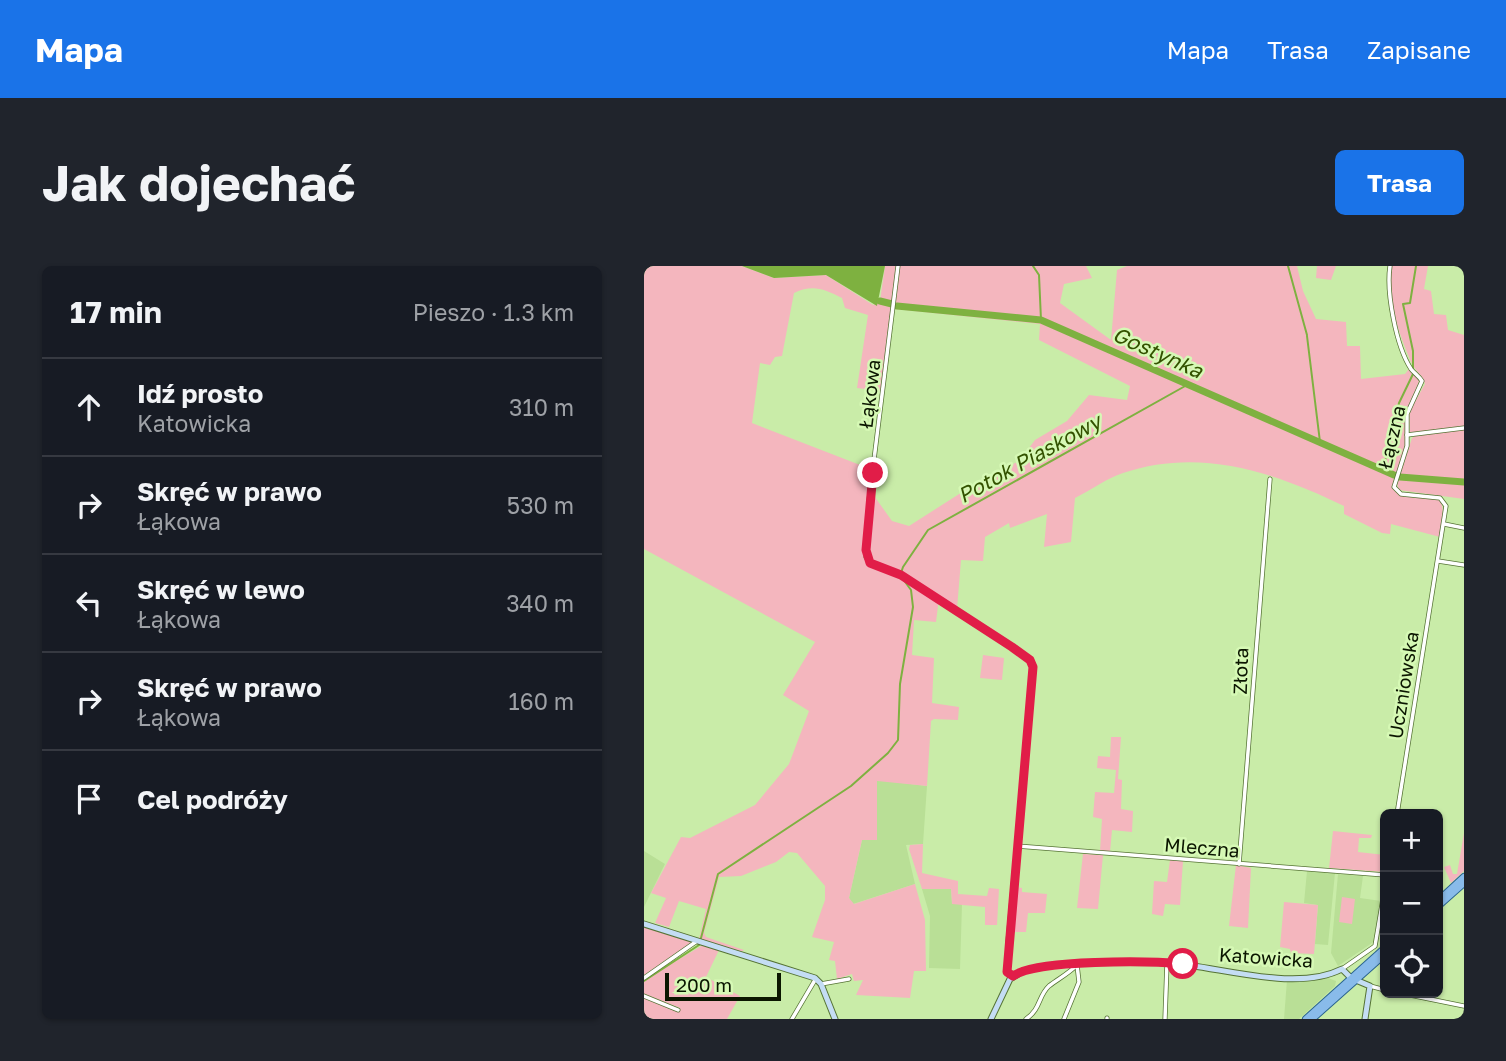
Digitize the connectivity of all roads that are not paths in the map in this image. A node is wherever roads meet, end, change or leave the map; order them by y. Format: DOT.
graph roads {
  1 [pos="898,266"];
  2 [pos="1390,266"];
  3 [pos="1464,428"];
  4 [pos="1408,435"];
  5 [pos="1270,479"];
  6 [pos="1443,501"];
  7 [pos="1444,524"];
  8 [pos="1464,528"];
  9 [pos="1438,561"];
  10 [pos="1464,565"];
  11 [pos="1398,809"];
  12 [pos="1017,846"];
  13 [pos="1239,864"];
  14 [pos="1380,875"];
  15 [pos="1464,877"];
  16 [pos="1464,883"];
  17 [pos="1443,896"];
  18 [pos="1443,902"];
  19 [pos="1380,916"];
  20 [pos="644,924"];
  21 [pos="697,941"];
  22 [pos="1380,953"];
  23 [pos="1380,958"];
  24 [pos="1167,962"];
  25 [pos="1077,965"];
  26 [pos="1342,968"];
  27 [pos="1013,976"];
  28 [pos="644,978"];
  29 [pos="849,979"];
  30 [pos="1353,979"];
  31 [pos="819,981"];
  32 [pos="1370,986"];
  33 [pos="1380,989"];
  34 [pos="644,996"];
  35 [pos="1425,998"];
  36 [pos="1464,1006"];
  37 [pos="678,1010"];
  38 [pos="792,1019"];
  39 [pos="835,1019"];
  40 [pos="991,1019"];
  41 [pos="1026,1019"];
  42 [pos="1064,1019"];
  43 [pos="1165,1019"];
  44 [pos="1306,1019"];
  45 [pos="1312,1019"];
  46 [pos="1365,1019"];
  1 -- 12 [label="street, Łąkowa"];
  2 -- 4 [label="street, Łączna"];
  3 -- 4 [label="street"];
  4 -- 6 [label="street, Łączna"];
  5 -- 13 [label="street, Złota"];
  6 -- 7 [label="street, Uczniowska"];
  7 -- 8 [label="street"];
  7 -- 9 [label="street, Uczniowska"];
  9 -- 10 [label="street"];
  9 -- 11 [label="street, Uczniowska"];
  12 -- 13 [label="street, Mleczna"];
  12 -- 27 [label="street, Łąkowa"];
  13 -- 14 [label="street, Mleczna"];
  15 -- 17 [label="main road"];
  16 -- 18 [label="main road"];
  19 -- 26 [label="street"];
  20 -- 21 [label="street"];
  21 -- 28 [label="street"];
  21 -- 31 [label="street"];
  22 -- 30 [label="main road"];
  23 -- 30 [label="main road"];
  24 -- 25 [label="street, Katowicka"];
  24 -- 26 [label="street, Katowicka"];
  24 -- 43 [label="street"];
  25 -- 27 [label="street, Katowicka"];
  25 -- 41 [label="street"];
  25 -- 42 [label="street"];
  26 -- 30 [label="street"];
  27 -- 40 [label="street"];
  29 -- 31 [label="street"];
  30 -- 32 [label="street"];
  30 -- 44 [label="main road"];
  30 -- 45 [label="main road"];
  31 -- 38 [label="street"];
  31 -- 39 [label="street"];
  32 -- 33 [label="street"];
  32 -- 46 [label="street"];
  34 -- 37 [label="street"];
  35 -- 36 [label="street"];
}
